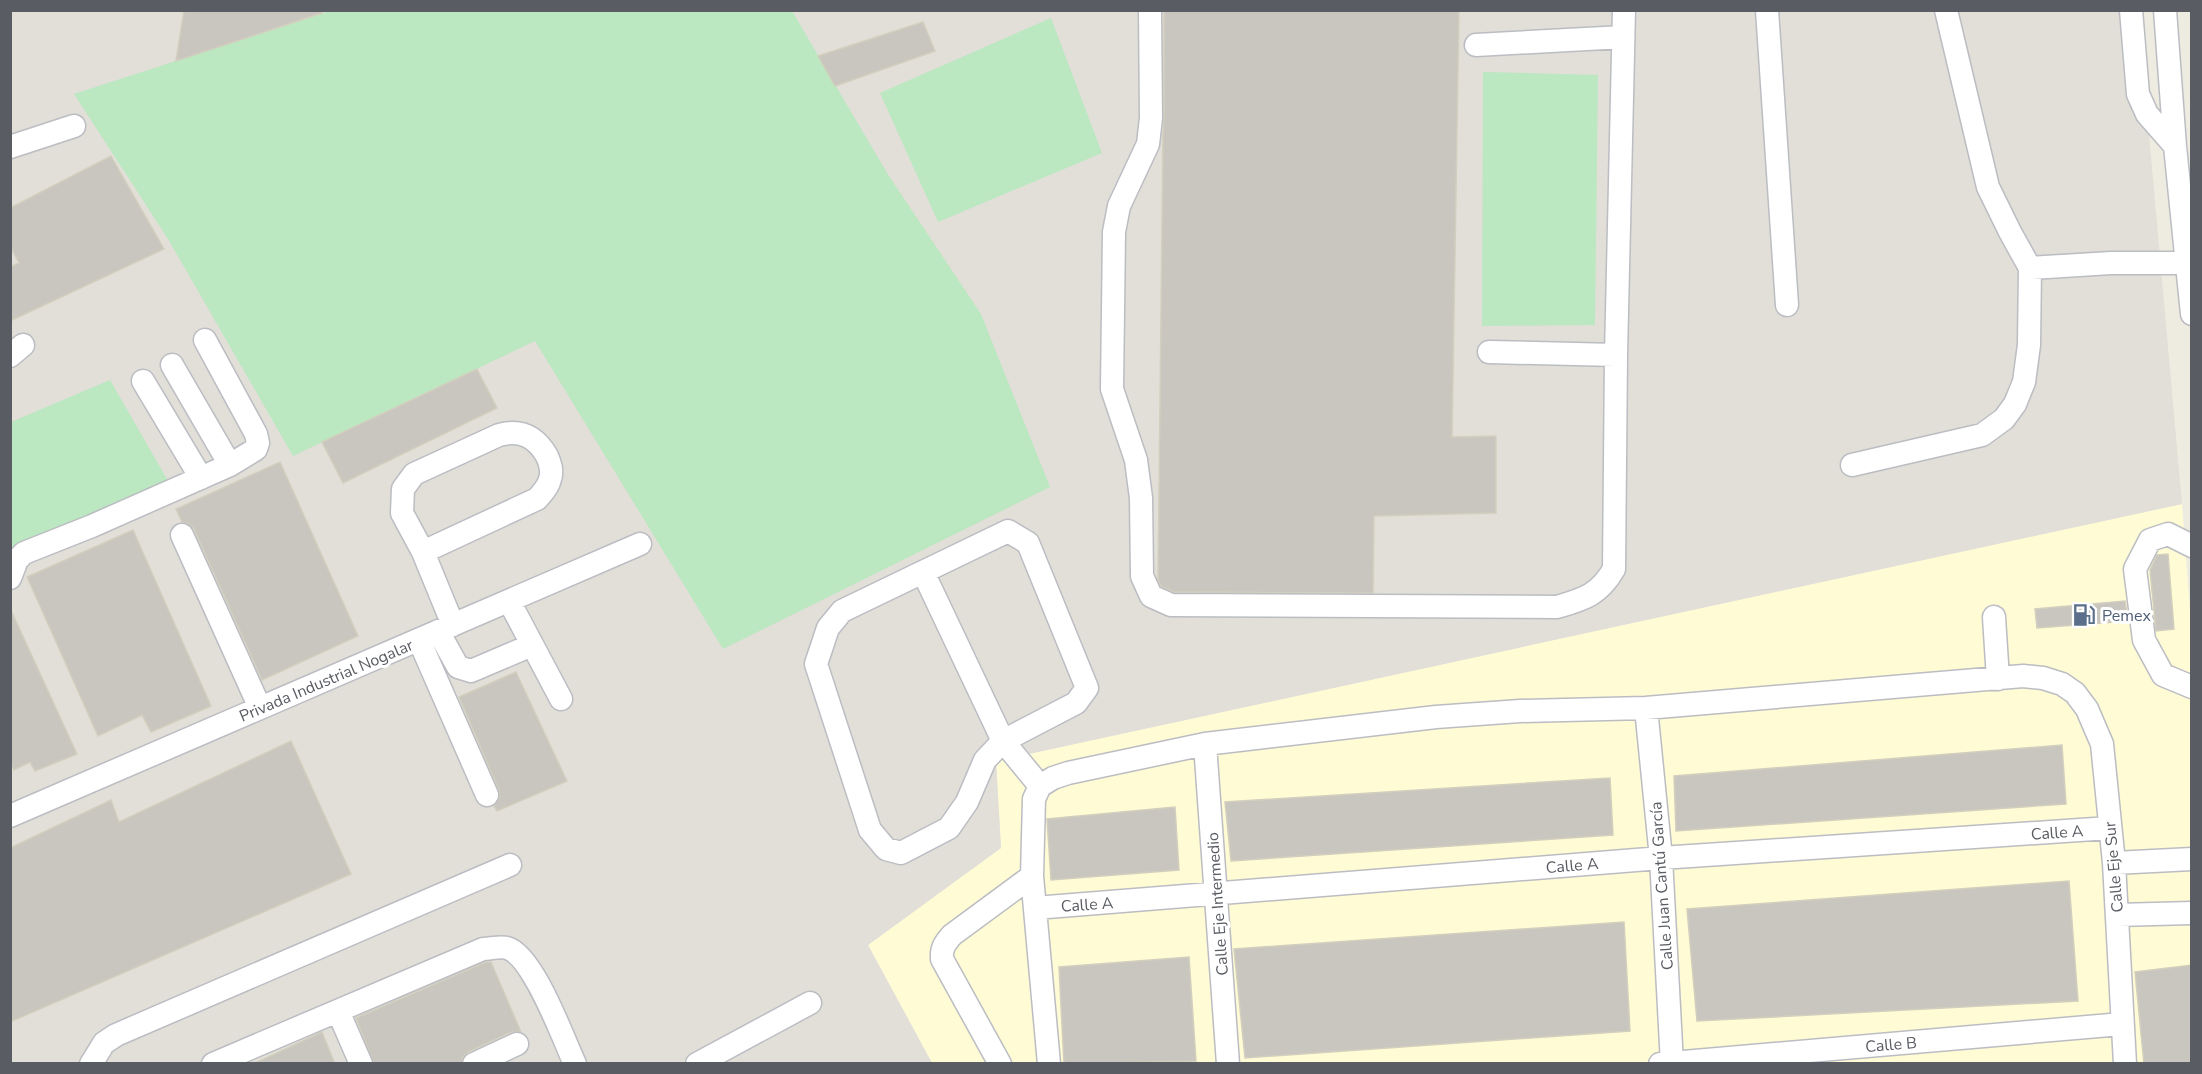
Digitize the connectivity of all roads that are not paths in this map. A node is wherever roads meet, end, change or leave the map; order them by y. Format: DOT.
graph roads {
  1 [pos="1150,10"];
  2 [pos="1624,10"];
  3 [pos="1767,10"];
  4 [pos="1946,10"];
  5 [pos="2131,10"];
  6 [pos="2165,10"];
  7 [pos="1623,37"];
  8 [pos="1476,45"];
  9 [pos="74,126"];
  10 [pos="2175,146"];
  11 [pos="10,147"];
  12 [pos="2187,263"];
  13 [pos="2030,268"];
  14 [pos="1787,305"];
  15 [pos="2192,314"];
  16 [pos="205,340"];
  17 [pos="1488,352"];
  18 [pos="1616,355"];
  19 [pos="172,364"];
  20 [pos="143,381"];
  21 [pos="230,465"];
  22 [pos="1852,465"];
  23 [pos="201,478"];
  24 [pos="183,535"];
  25 [pos="640,544"];
  26 [pos="2192,546"];
  27 [pos="423,552"];
  28 [pos="923,572"];
  29 [pos="10,578"];
  30 [pos="508,601"];
  31 [pos="1994,617"];
  32 [pos="437,632"];
  33 [pos="532,645"];
  34 [pos="1998,679"];
  35 [pos="2192,687"];
  36 [pos="561,699"];
  37 [pos="260,708"];
  38 [pos="1646,708"];
  39 [pos="1004,741"];
  40 [pos="1205,744"];
  41 [pos="1040,786"];
  42 [pos="487,795"];
  43 [pos="10,816"];
  44 [pos="2109,828"];
  45 [pos="1661,858"];
  46 [pos="2192,859"];
  47 [pos="2114,863"];
  48 [pos="510,865"];
  49 [pos="1032,876"];
  50 [pos="1216,894"];
  51 [pos="1035,908"];
  52 [pos="2192,913"];
  53 [pos="2117,915"];
  54 [pos="810,1003"];
  55 [pos="338,1011"];
  56 [pos="2122,1024"];
  57 [pos="517,1044"];
  58 [pos="214,1063"];
  59 [pos="1668,1063"];
  60 [pos="92,1064"];
  61 [pos="361,1064"];
  62 [pos="474,1064"];
  63 [pos="575,1064"];
  64 [pos="697,1064"];
  65 [pos="1000,1064"];
  66 [pos="1049,1064"];
  67 [pos="1228,1064"];
  68 [pos="2125,1064"];
  1 -- 18 [label="street"];
  2 -- 7 [label="street"];
  3 -- 14 [label="street"];
  4 -- 13 [label="street"];
  5 -- 10 [label="street"];
  6 -- 10 [label="street"];
  7 -- 8 [label="street"];
  7 -- 18 [label="street"];
  9 -- 11 [label="street"];
  10 -- 12 [label="street"];
  12 -- 13 [label="street"];
  12 -- 15 [label="street"];
  13 -- 22 [label="street"];
  16 -- 21 [label="street"];
  17 -- 18 [label="street"];
  19 -- 21 [label="street"];
  20 -- 23 [label="street"];
  21 -- 23 [label="street"];
  23 -- 29 [label="street"];
  24 -- 37 [label="street"];
  25 -- 30 [label="street, Privada Industrial Nogalar"];
  26 -- 35 [label="street"];
  27 -- 27 [label="street"];
  27 -- 32 [label="street"];
  28 -- 39 [label="street"];
  28 -- 39 [label="street"];
  28 -- 39 [label="street"];
  30 -- 32 [label="street, Privada Industrial Nogalar"];
  30 -- 33 [label="street"];
  31 -- 34 [label="street"];
  32 -- 33 [label="street"];
  32 -- 37 [label="street, Privada Industrial Nogalar"];
  32 -- 42 [label="street"];
  33 -- 36 [label="street"];
  34 -- 38 [label="street"];
  34 -- 44 [label="street, Calle Eje Sur"];
  37 -- 43 [label="street, Privada Industrial Nogalar"];
  38 -- 40 [label="street"];
  38 -- 45 [label="street, Calle Juan Cantú García"];
  39 -- 41 [label="street"];
  40 -- 41 [label="street"];
  40 -- 50 [label="street, Calle Eje Intermedio"];
  41 -- 49 [label="street"];
  44 -- 45 [label="street, Calle A"];
  44 -- 47 [label="street, Calle Eje Sur"];
  45 -- 50 [label="street, Calle A"];
  45 -- 59 [label="street, Calle Juan Cantú García"];
  46 -- 47 [label="street"];
  47 -- 53 [label="street, Calle Eje Sur"];
  48 -- 60 [label="street"];
  49 -- 51 [label="street"];
  49 -- 65 [label="street"];
  50 -- 51 [label="street, Calle A"];
  50 -- 67 [label="street, Calle Eje Intermedio"];
  51 -- 66 [label="street"];
  52 -- 53 [label="street"];
  53 -- 56 [label="street, Calle Eje Sur"];
  54 -- 64 [label="street"];
  55 -- 58 [label="street"];
  55 -- 61 [label="street"];
  55 -- 63 [label="street"];
  56 -- 59 [label="street, Calle B"];
  56 -- 68 [label="street, Calle Eje Sur"];
  57 -- 62 [label="street"];
}
